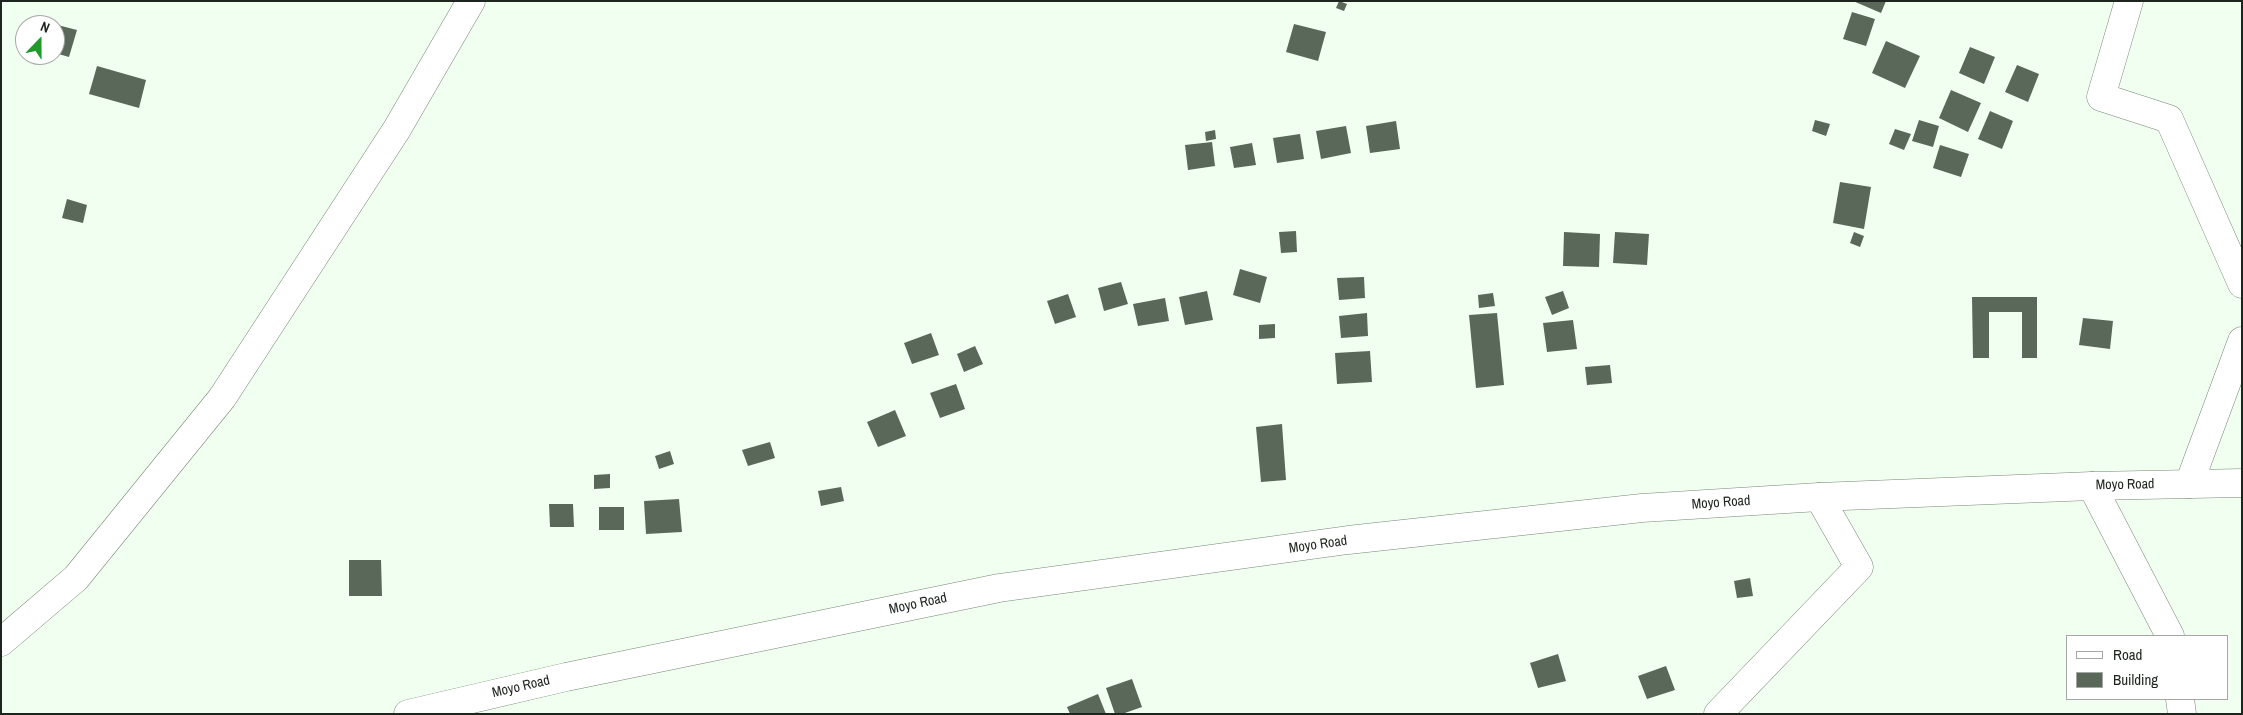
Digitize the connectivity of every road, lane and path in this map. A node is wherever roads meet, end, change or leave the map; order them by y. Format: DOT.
graph roads {
  1 [pos="471,1"];
  2 [pos="2129,1"];
  3 [pos="2242,284"];
  4 [pos="2242,341"];
  5 [pos="2242,483"];
  6 [pos="2189,484"];
  7 [pos="2092,486"];
  8 [pos="1819,497"];
  9 [pos="2169,635"];
  10 [pos="1,642"];
  11 [pos="2180,700"];
  12 [pos="408,714"];
  13 [pos="1718,714"];
  14 [pos="2182,714"];
  1 -- 10 [label="main road"];
  2 -- 3 [label="main road"];
  4 -- 6 [label="main road"];
  5 -- 6 [label="main road, Moyo Road"];
  6 -- 7 [label="main road, Moyo Road"];
  7 -- 8 [label="main road, Moyo Road"];
  7 -- 9 [label="main road"];
  8 -- 12 [label="main road, Moyo Road"];
  8 -- 13 [label="main road"];
  11 -- 14 [label="main road"];
}
